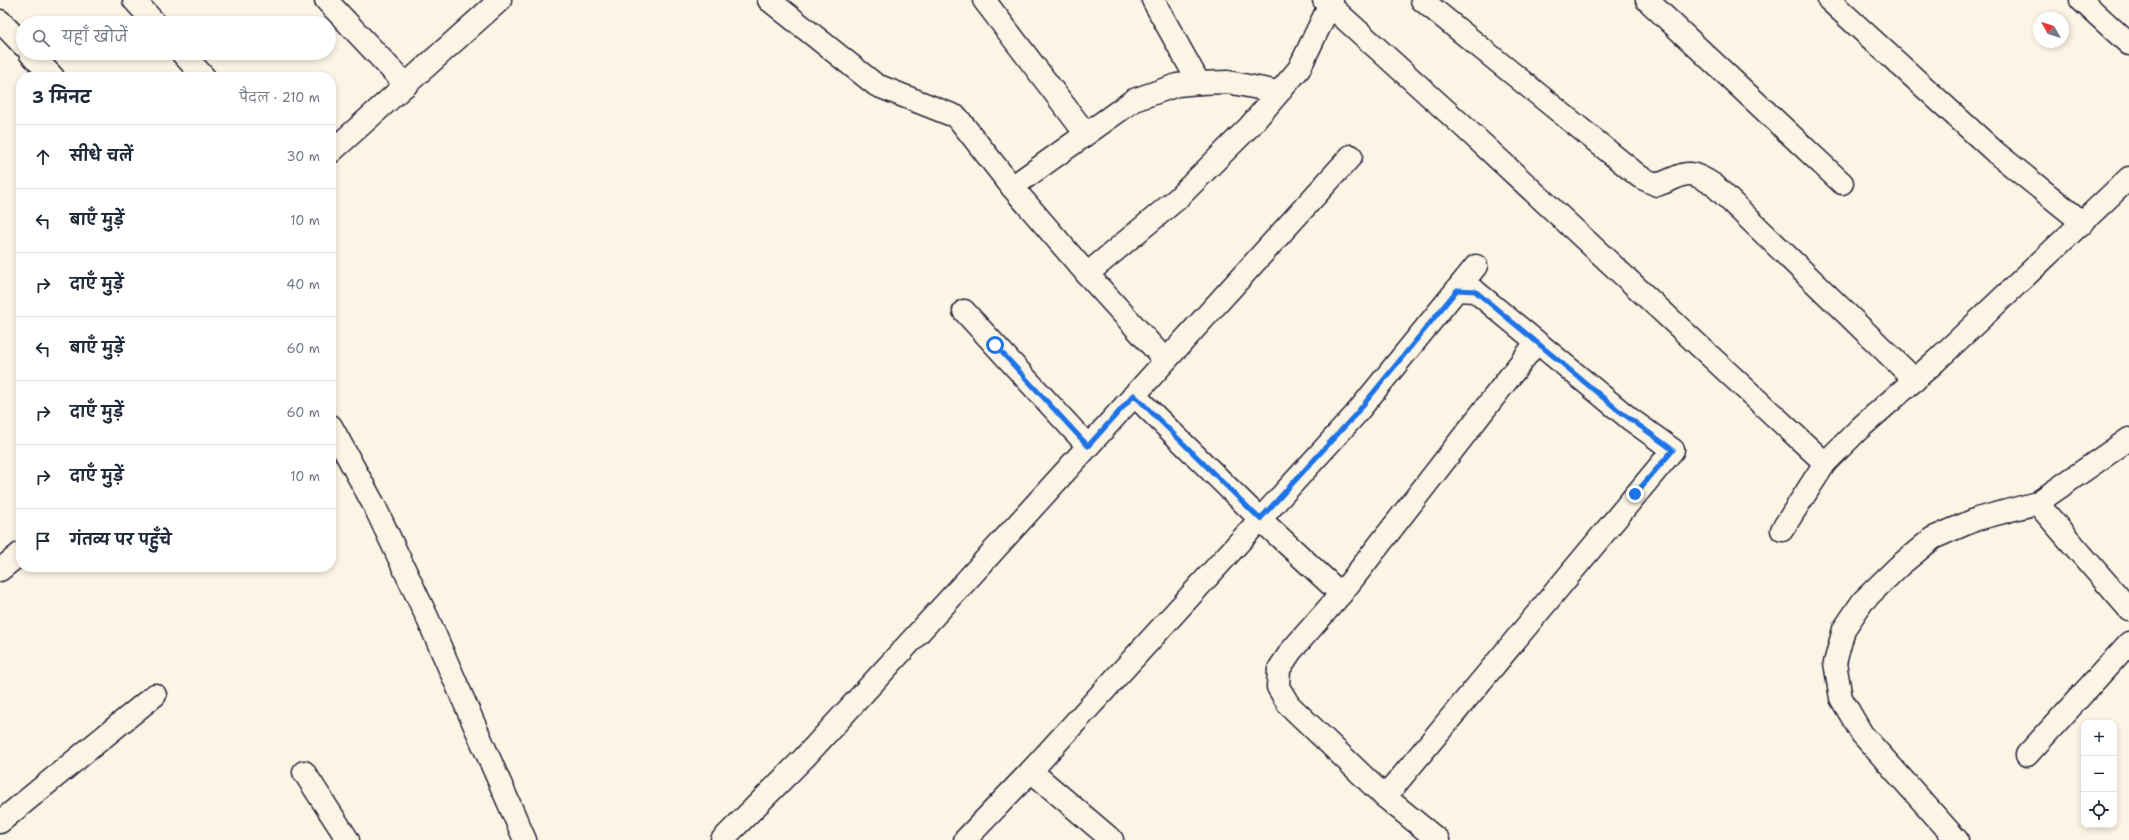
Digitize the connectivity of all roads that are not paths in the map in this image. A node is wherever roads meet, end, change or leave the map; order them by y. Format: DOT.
graph roads {
  1 [pos="134,0"];
  2 [pos="326,0"];
  3 [pos="500,0"];
  4 [pos="770,0"];
  5 [pos="984,0"];
  6 [pos="1153,0"];
  7 [pos="1422,0"];
  8 [pos="1647,0"];
  9 [pos="1829,0"];
  10 [pos="2081,0"];
  11 [pos="1329,2"];
  12 [pos="149,16"];
  13 [pos="0,21"];
  14 [pos="16,38"];
  15 [pos="2129,44"];
  16 [pos="37,60"];
  17 [pos="188,60"];
  18 [pos="48,72"];
  19 [pos="199,72"];
  20 [pos="1198,83"];
  21 [pos="406,85"];
  22 [pos="1278,92"];
  23 [pos="1086,134"];
  24 [pos="336,148"];
  25 [pos="1351,156"];
  26 [pos="2129,178"];
  27 [pos="1842,183"];
  28 [pos="1012,187"];
  29 [pos="2083,223"];
  30 [pos="1476,266"];
  31 [pos="1087,274"];
  32 [pos="1457,290"];
  33 [pos="964,311"];
  34 [pos="1536,343"];
  35 [pos="1165,360"];
  36 [pos="1915,380"];
  37 [pos="1134,395"];
  38 [pos="336,435"];
  39 [pos="2129,439"];
  40 [pos="1088,446"];
  41 [pos="1825,463"];
  42 [pos="2037,502"];
  43 [pos="1260,519"];
  44 [pos="1782,530"];
  45 [pos="16,557"];
  46 [pos="0,570"];
  47 [pos="1341,594"];
  48 [pos="2129,608"];
  49 [pos="2129,643"];
  50 [pos="155,695"];
  51 [pos="2027,755"];
  52 [pos="1031,771"];
  53 [pos="304,772"];
  54 [pos="1385,797"];
  55 [pos="0,822"];
  56 [pos="348,840"];
  57 [pos="525,840"];
  58 [pos="722,840"];
  59 [pos="965,840"];
  60 [pos="1112,840"];
  61 [pos="1438,840"];
  62 [pos="1957,840"];
  1 -- 12 [label="street"];
  2 -- 21 [label="street"];
  3 -- 21 [label="street"];
  4 -- 28 [label="street"];
  5 -- 23 [label="street"];
  6 -- 20 [label="street"];
  7 -- 36 [label="street"];
  8 -- 27 [label="street"];
  9 -- 29 [label="street"];
  10 -- 15 [label="street"];
  11 -- 22 [label="street"];
  11 -- 41 [label="street"];
  13 -- 14 [label="street"];
  16 -- 18 [label="street"];
  17 -- 19 [label="street"];
  20 -- 22 [label="street"];
  20 -- 23 [label="street"];
  21 -- 24 [label="street"];
  22 -- 31 [label="street"];
  23 -- 28 [label="street"];
  25 -- 35 [label="street"];
  26 -- 29 [label="street"];
  28 -- 31 [label="street"];
  29 -- 36 [label="street"];
  30 -- 32 [label="street"];
  31 -- 35 [label="street"];
  32 -- 34 [label="street"];
  32 -- 43 [label="street"];
  33 -- 40 [label="street"];
  34 -- 47 [label="street"];
  34 -- 54 [label="street"];
  35 -- 37 [label="street"];
  36 -- 41 [label="street"];
  37 -- 40 [label="street"];
  37 -- 43 [label="street"];
  38 -- 57 [label="street"];
  39 -- 42 [label="street"];
  40 -- 58 [label="street"];
  41 -- 44 [label="street"];
  42 -- 48 [label="street"];
  42 -- 62 [label="street"];
  43 -- 47 [label="street"];
  43 -- 52 [label="street"];
  45 -- 46 [label="street"];
  47 -- 54 [label="street"];
  49 -- 51 [label="street"];
  50 -- 55 [label="street"];
  52 -- 59 [label="street"];
  52 -- 60 [label="street"];
  53 -- 56 [label="street"];
  54 -- 61 [label="street"];
}
